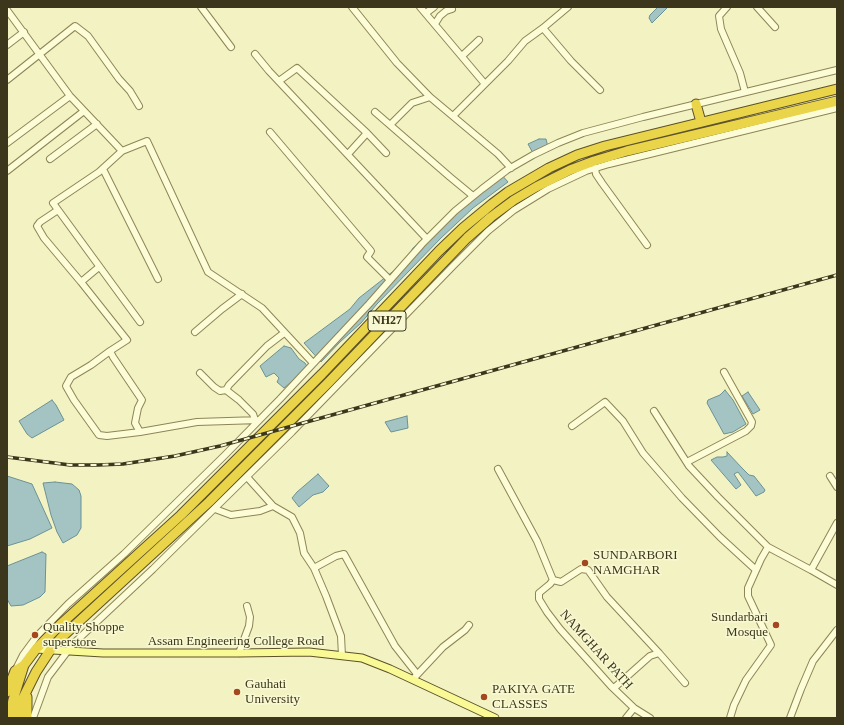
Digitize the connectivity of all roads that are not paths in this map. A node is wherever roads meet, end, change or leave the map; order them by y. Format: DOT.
graph roads {
  1 [pos="201,7"];
  2 [pos="352,7"];
  3 [pos="420,7"];
  4 [pos="434,7"];
  5 [pos="568,7"];
  6 [pos="727,7"];
  7 [pos="757,7"];
  8 [pos="452,9"];
  9 [pos="7,10"];
  10 [pos="426,13"];
  11 [pos="435,24"];
  12 [pos="775,27"];
  13 [pos="544,28"];
  14 [pos="24,32"];
  15 [pos="479,40"];
  16 [pos="7,45"];
  17 [pos="231,47"];
  18 [pos="39,53"];
  19 [pos="255,54"];
  20 [pos="462,56"];
  21 [pos="837,70"];
  22 [pos="7,80"];
  23 [pos="278,81"];
  24 [pos="485,84"];
  25 [pos="837,89"];
  26 [pos="600,90"];
  27 [pos="745,92"];
  28 [pos="430,97"];
  29 [pos="67,98"];
  30 [pos="837,101"];
  31 [pos="696,104"];
  32 [pos="138,106"];
  33 [pos="837,108"];
  34 [pos="375,112"];
  35 [pos="82,113"];
  36 [pos="453,116"];
  37 [pos="701,122"];
  38 [pos="97,124"];
  39 [pos="390,125"];
  40 [pos="270,132"];
  41 [pos="367,133"];
  42 [pos="7,143"];
  43 [pos="122,151"];
  44 [pos="386,153"];
  45 [pos="348,154"];
  46 [pos="50,159"];
  47 [pos="103,168"];
  48 [pos="511,168"];
  49 [pos="595,168"];
  50 [pos="7,171"];
  51 [pos="473,196"];
  52 [pos="58,210"];
  53 [pos="428,239"];
  54 [pos="647,245"];
  55 [pos="100,267"];
  56 [pos="158,279"];
  57 [pos="390,280"];
  58 [pos="81,282"];
  59 [pos="242,294"];
  60 [pos="140,322"];
  61 [pos="195,332"];
  62 [pos="284,333"];
  63 [pos="110,351"];
  64 [pos="313,363"];
  65 [pos="724,372"];
  66 [pos="200,373"];
  67 [pos="226,390"];
  68 [pos="654,411"];
  69 [pos="257,420"];
  70 [pos="572,426"];
  71 [pos="140,432"];
  72 [pos="687,462"];
  73 [pos="498,468"];
  74 [pos="830,476"];
  75 [pos="247,477"];
  76 [pos="837,487"];
  77 [pos="274,506"];
  78 [pos="214,509"];
  79 [pos="837,523"];
  80 [pos="768,547"];
  81 [pos="314,568"];
  82 [pos="756,570"];
  83 [pos="811,570"];
  84 [pos="553,580"];
  85 [pos="837,585"];
  86 [pos="247,606"];
  87 [pos="469,625"];
  88 [pos="837,630"];
  89 [pos="36,649"];
  90 [pos="51,649"];
  91 [pos="68,650"];
  92 [pos="239,653"];
  93 [pos="659,653"];
  94 [pos="342,656"];
  95 [pos="24,665"];
  96 [pos="15,671"];
  97 [pos="415,677"];
  98 [pos="685,683"];
  99 [pos="28,687"];
  100 [pos="614,688"];
  101 [pos="7,692"];
  102 [pos="634,708"];
  103 [pos="9,718"];
  104 [pos="18,718"];
  105 [pos="26,718"];
  106 [pos="33,718"];
  107 [pos="495,718"];
  108 [pos="626,718"];
  109 [pos="650,718"];
  110 [pos="730,718"];
  111 [pos="790,718"];
  1 -- 17 [label="street"];
  2 -- 28 [label="street"];
  3 -- 10 [label="street"];
  4 -- 10 [label="street"];
  5 -- 13 [label="street"];
  6 -- 27 [label="street"];
  7 -- 12 [label="street"];
  8 -- 11 [label="street"];
  9 -- 14 [label="street"];
  10 -- 11 [label="street"];
  11 -- 20 [label="street"];
  13 -- 24 [label="street"];
  13 -- 26 [label="street"];
  14 -- 16 [label="street"];
  14 -- 18 [label="street"];
  15 -- 20 [label="street"];
  18 -- 22 [label="street"];
  18 -- 29 [label="street"];
  18 -- 32 [label="street"];
  19 -- 23 [label="street"];
  20 -- 24 [label="street"];
  21 -- 27 [label="street"];
  23 -- 41 [label="street"];
  23 -- 45 [label="street"];
  24 -- 36 [label="street"];
  25 -- 37 [label="highway, NH27"];
  27 -- 31 [label="street"];
  28 -- 36 [label="street"];
  28 -- 39 [label="street"];
  29 -- 35 [label="street"];
  29 -- 42 [label="street"];
  30 -- 90 [label="highway, NH27"];
  31 -- 37 [label="highway"];
  31 -- 48 [label="street"];
  33 -- 49 [label="street"];
  34 -- 39 [label="street"];
  35 -- 38 [label="street"];
  35 -- 50 [label="street"];
  36 -- 48 [label="street"];
  37 -- 89 [label="highway, NH27"];
  38 -- 43 [label="street"];
  38 -- 46 [label="street"];
  39 -- 51 [label="street"];
  40 -- 57 [label="street"];
  41 -- 44 [label="street"];
  41 -- 45 [label="street"];
  43 -- 47 [label="street"];
  43 -- 59 [label="street"];
  45 -- 53 [label="street"];
  47 -- 52 [label="street"];
  47 -- 56 [label="street"];
  48 -- 51 [label="street"];
  49 -- 54 [label="street"];
  49 -- 75 [label="street"];
  51 -- 53 [label="street"];
  52 -- 55 [label="street"];
  52 -- 58 [label="street"];
  53 -- 57 [label="street"];
  55 -- 58 [label="street"];
  55 -- 60 [label="street"];
  57 -- 64 [label="street"];
  58 -- 63 [label="street"];
  59 -- 61 [label="street"];
  59 -- 62 [label="street"];
  62 -- 64 [label="street"];
  62 -- 67 [label="street"];
  63 -- 71 [label="street"];
  63 -- 71 [label="street"];
  64 -- 69 [label="street"];
  65 -- 72 [label="street"];
  66 -- 67 [label="street"];
  67 -- 69 [label="street"];
  68 -- 72 [label="street"];
  69 -- 71 [label="street"];
  69 -- 96 [label="street"];
  70 -- 82 [label="street"];
  72 -- 80 [label="street"];
  73 -- 84 [label="street"];
  74 -- 76 [label="street"];
  75 -- 77 [label="street"];
  75 -- 78 [label="street"];
  77 -- 78 [label="street"];
  77 -- 81 [label="street"];
  78 -- 91 [label="street"];
  79 -- 83 [label="street"];
  80 -- 82 [label="street"];
  80 -- 83 [label="street"];
  81 -- 94 [label="street"];
  81 -- 97 [label="street"];
  82 -- 110 [label="street"];
  83 -- 85 [label="street"];
  84 -- 93 [label="street"];
  84 -- 100 [label="street, NAMGHAR PATH"];
  86 -- 92 [label="street"];
  87 -- 97 [label="street"];
  88 -- 111 [label="street"];
  89 -- 90 [label="main road, Assam Engineering College Road"];
  89 -- 95 [label="highway, NH27"];
  90 -- 91 [label="main road, Assam Engineering College Road"];
  90 -- 99 [label="highway, NH27"];
  91 -- 92 [label="main road, Assam Engineering College Road"];
  91 -- 106 [label="street"];
  92 -- 94 [label="main road, Assam Engineering College Road"];
  93 -- 98 [label="street"];
  93 -- 100 [label="street"];
  94 -- 97 [label="main road, Assam Engineering College Road"];
  95 -- 96 [label="highway"];
  95 -- 103 [label="highway, NH27"];
  96 -- 101 [label="highway"];
  97 -- 107 [label="main road, Assam Engineering College Road"];
  99 -- 104 [label="highway, NH27"];
  99 -- 105 [label="highway"];
  100 -- 102 [label="street, NAMGHAR PATH"];
  102 -- 108 [label="street, NAMGHAR PATH"];
  102 -- 109 [label="street"];
}
